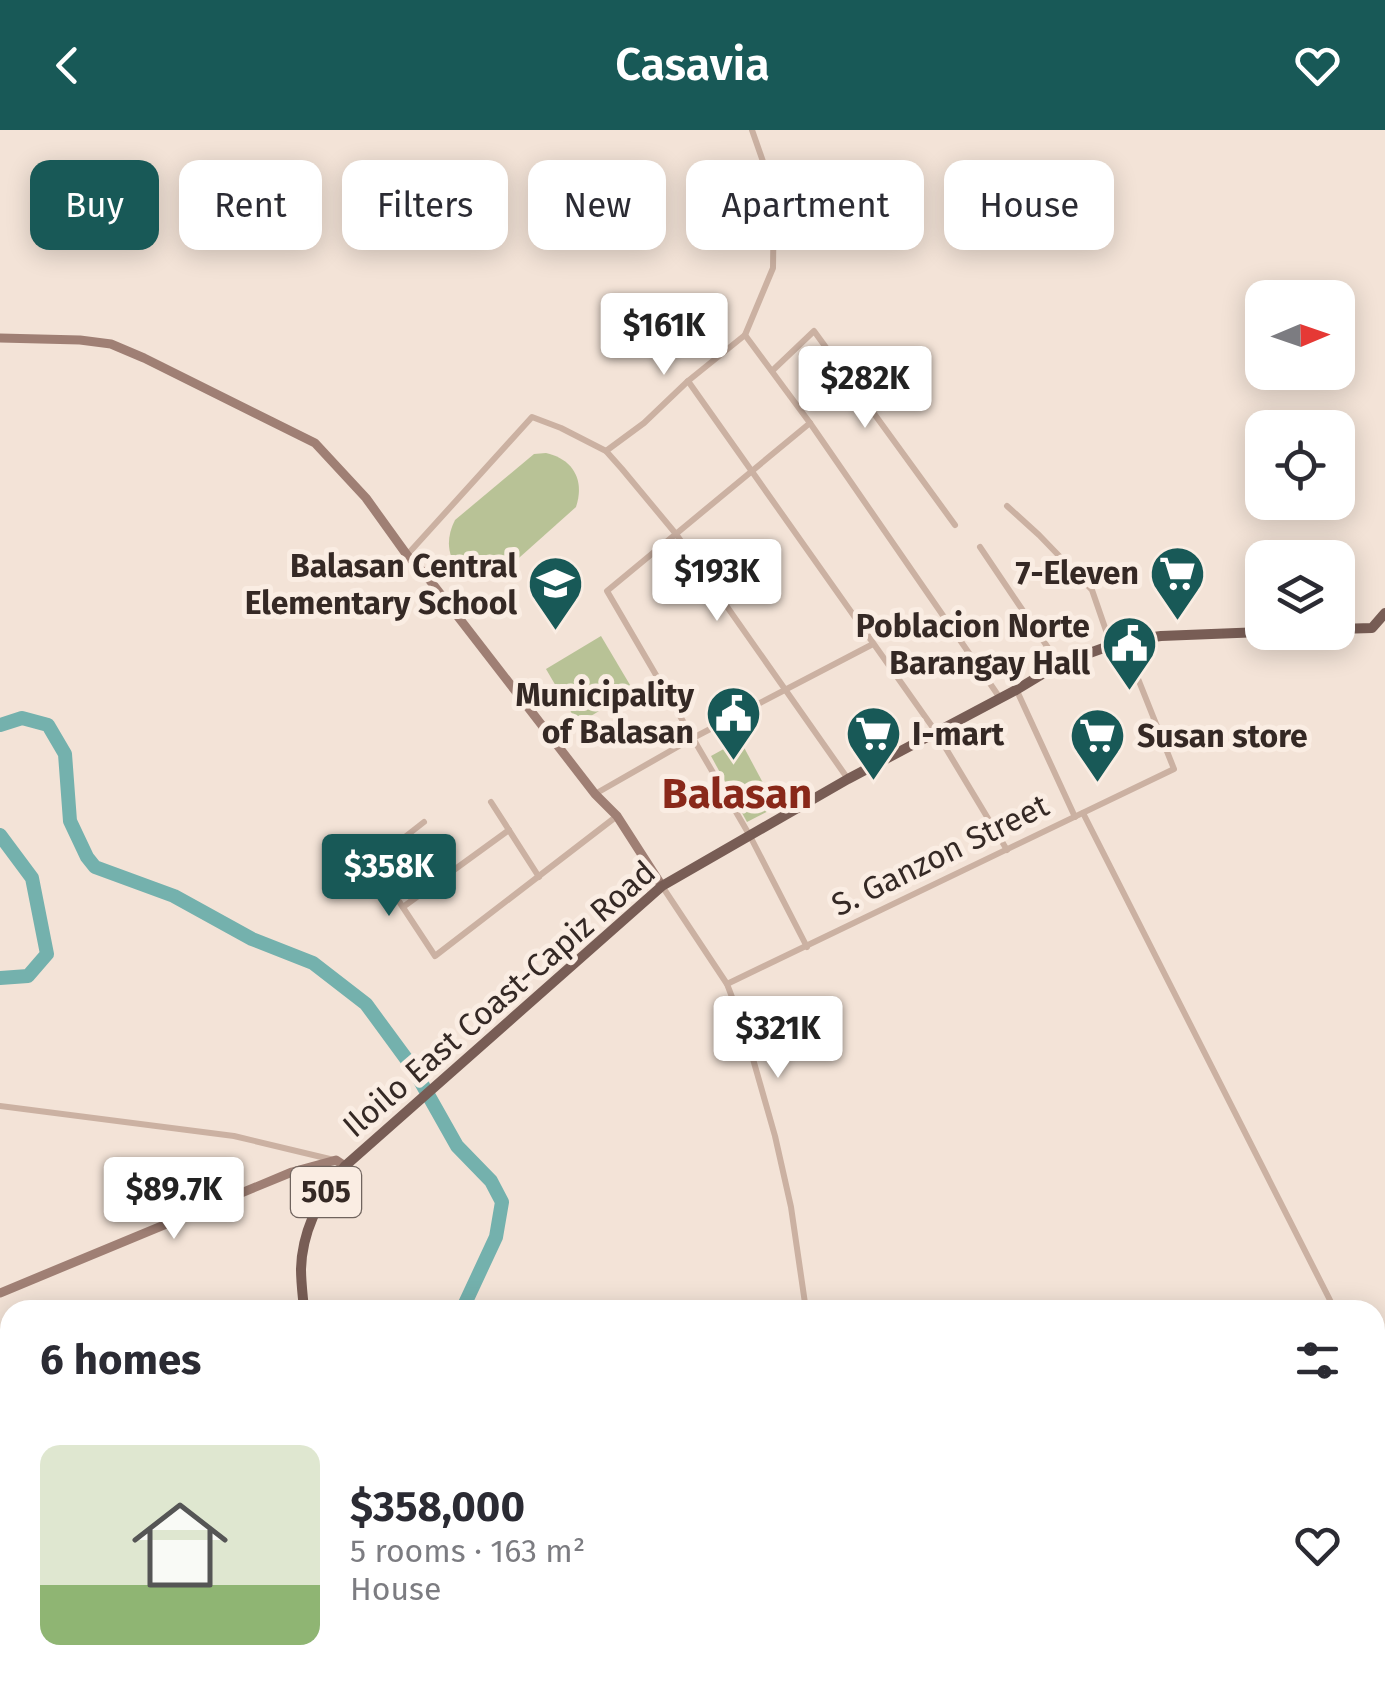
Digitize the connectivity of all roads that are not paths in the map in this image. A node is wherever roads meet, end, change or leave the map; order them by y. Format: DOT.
graph roads {
  1 [pos="752,130"];
  2 [pos="745,336"];
  3 [pos="0,338"];
  4 [pos="772,371"];
  5 [pos="688,381"];
  6 [pos="810,423"];
  7 [pos="606,451"];
  8 [pos="750,472"];
  9 [pos="1006,506"];
  10 [pos="955,525"];
  11 [pos="676,534"];
  12 [pos="980,547"];
  13 [pos="408,555"];
  14 [pos="1385,613"];
  15 [pos="1385,627"];
  16 [pos="1355,628"];
  17 [pos="1372,628"];
  18 [pos="1245,633"];
  19 [pos="1117,643"];
  20 [pos="873,644"];
  21 [pos="1058,664"];
  22 [pos="785,690"];
  23 [pos="1016,690"];
  24 [pos="1000,698"];
  25 [pos="936,732"];
  26 [pos="693,738"];
  27 [pos="848,779"];
  28 [pos="595,794"];
  29 [pos="491,802"];
  30 [pos="1084,813"];
  31 [pos="617,816"];
  32 [pos="1074,817"];
  33 [pos="424,822"];
  34 [pos="508,830"];
  35 [pos="750,836"];
  36 [pos="1006,850"];
  37 [pos="538,877"];
  38 [pos="662,886"];
  39 [pos="403,907"];
  40 [pos="806,947"];
  41 [pos="727,984"];
  42 [pos="0,1106"];
  43 [pos="340,1163"];
  44 [pos="0,1293"];
  45 [pos="303,1300"];
  46 [pos="805,1300"];
  47 [pos="1330,1300"];
  1 -- 2 [label="street"];
  2 -- 4 [label="street"];
  2 -- 5 [label="street"];
  3 -- 13 [label="street"];
  4 -- 6 [label="street"];
  4 -- 10 [label="street"];
  5 -- 7 [label="street"];
  5 -- 8 [label="street"];
  6 -- 8 [label="street"];
  6 -- 24 [label="street"];
  7 -- 11 [label="street"];
  7 -- 13 [label="street"];
  8 -- 11 [label="street"];
  8 -- 20 [label="street"];
  9 -- 19 [label="street"];
  11 -- 22 [label="street"];
  11 -- 26 [label="street"];
  12 -- 21 [label="street"];
  13 -- 28 [label="street"];
  14 -- 17 [label="main road"];
  15 -- 17 [label="street"];
  16 -- 17 [label="main road"];
  18 -- 19 [label="main road, Iloilo East Coast-Capiz Road / 505"];
  19 -- 21 [label="main road, Iloilo East Coast-Capiz Road / 505"];
  19 -- 30 [label="street, S. Ganzon Street"];
  20 -- 22 [label="street"];
  20 -- 25 [label="street"];
  21 -- 23 [label="main road, Iloilo East Coast-Capiz Road / 505"];
  22 -- 26 [label="street"];
  22 -- 27 [label="street"];
  23 -- 24 [label="main road, Iloilo East Coast-Capiz Road / 505"];
  23 -- 32 [label="street"];
  24 -- 25 [label="main road, Iloilo East Coast-Capiz Road / 505"];
  25 -- 27 [label="main road, Iloilo East Coast-Capiz Road / 505"];
  25 -- 36 [label="street"];
  26 -- 28 [label="street"];
  26 -- 35 [label="street"];
  27 -- 35 [label="main road, Iloilo East Coast-Capiz Road / 505"];
  28 -- 31 [label="street"];
  29 -- 34 [label="street"];
  30 -- 32 [label="street, S. Ganzon Street"];
  30 -- 47 [label="street"];
  31 -- 37 [label="street"];
  31 -- 38 [label="street"];
  32 -- 36 [label="street, S. Ganzon Street"];
  33 -- 39 [label="street"];
  34 -- 37 [label="street"];
  34 -- 39 [label="street"];
  35 -- 38 [label="main road, Iloilo East Coast-Capiz Road / 505"];
  35 -- 40 [label="street"];
  36 -- 40 [label="street, S. Ganzon Street"];
  37 -- 39 [label="street"];
  38 -- 41 [label="street"];
  38 -- 43 [label="main road, Iloilo East Coast-Capiz Road / 505"];
  40 -- 41 [label="street, S. Ganzon Street"];
  41 -- 46 [label="street"];
  42 -- 43 [label="street"];
  43 -- 44 [label="street"];
  43 -- 45 [label="main road, Iloilo East Coast-Capiz Road / 505"];
}
